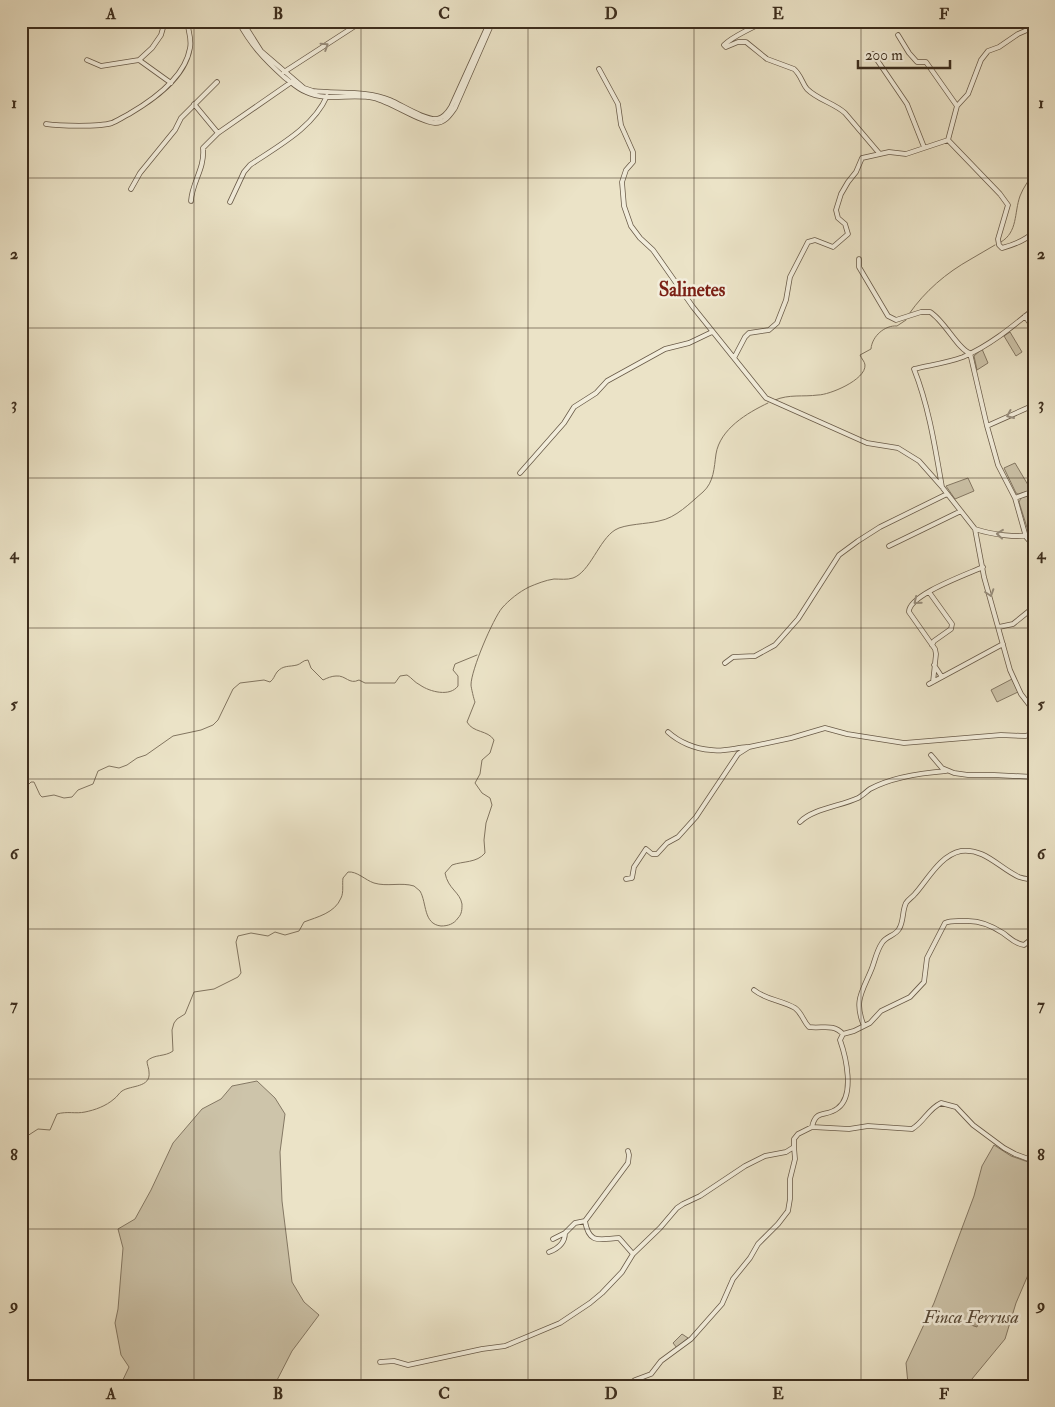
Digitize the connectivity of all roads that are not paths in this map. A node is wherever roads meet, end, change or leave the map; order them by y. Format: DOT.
graph roads {
  1 [pos="161,21"];
  2 [pos="187,21"];
  3 [pos="240,21"];
  4 [pos="352,21"];
  5 [pos="367,21"];
  6 [pos="492,21"];
  7 [pos="769,21"];
  8 [pos="355,26"];
  9 [pos="1034,27"];
  10 [pos="898,35"];
  11 [pos="873,54"];
  12 [pos="87,60"];
  13 [pos="139,60"];
  14 [pos="599,69"];
  15 [pos="282,73"];
  16 [pos="170,82"];
  17 [pos="217,82"];
  18 [pos="292,82"];
  19 [pos="328,95"];
  20 [pos="194,104"];
  21 [pos="957,106"];
  22 [pos="46,124"];
  23 [pos="218,132"];
  24 [pos="948,140"];
  25 [pos="924,147"];
  26 [pos="880,154"];
  27 [pos="131,189"];
  28 [pos="191,201"];
  29 [pos="230,202"];
  30 [pos="1034,232"];
  31 [pos="860,259"];
  32 [pos="1034,309"];
  33 [pos="1024,316"];
  34 [pos="1034,329"];
  35 [pos="712,332"];
  36 [pos="970,353"];
  37 [pos="734,358"];
  38 [pos="1034,405"];
  39 [pos="987,426"];
  40 [pos="520,473"];
  41 [pos="942,487"];
  42 [pos="1034,491"];
  43 [pos="947,494"];
  44 [pos="1015,498"];
  45 [pos="961,511"];
  46 [pos="975,529"];
  47 [pos="1034,534"];
  48 [pos="1026,537"];
  49 [pos="889,546"];
  50 [pos="1034,546"];
  51 [pos="983,567"];
  52 [pos="929,592"];
  53 [pos="1034,607"];
  54 [pos="999,627"];
  55 [pos="933,643"];
  56 [pos="1003,644"];
  57 [pos="725,663"];
  58 [pos="934,665"];
  59 [pos="933,676"];
  60 [pos="942,676"];
  61 [pos="1034,712"];
  62 [pos="668,732"];
  63 [pos="1034,734"];
  64 [pos="749,747"];
  65 [pos="931,755"];
  66 [pos="946,771"];
  67 [pos="1034,777"];
  68 [pos="800,822"];
  69 [pos="626,879"];
  70 [pos="1034,880"];
  71 [pos="1034,937"];
  72 [pos="754,990"];
  73 [pos="864,1026"];
  74 [pos="843,1034"];
  75 [pos="812,1127"];
  76 [pos="794,1147"];
  77 [pos="628,1152"];
  78 [pos="1034,1160"];
  79 [pos="585,1221"];
  80 [pos="565,1234"];
  81 [pos="553,1239"];
  82 [pos="549,1252"];
  83 [pos="633,1254"];
  84 [pos="380,1362"];
  85 [pos="627,1386"];
  1 -- 13 [label="street"];
  2 -- 16 [label="street"];
  3 -- 15 [label="street"];
  4 -- 8 [label="street"];
  5 -- 8 [label="street"];
  6 -- 19 [label="street"];
  7 -- 26 [label="street"];
  15 -- 8 [label="street, one-way"];
  9 -- 21 [label="street"];
  10 -- 21 [label="street"];
  11 -- 25 [label="street"];
  12 -- 13 [label="street"];
  13 -- 16 [label="street"];
  14 -- 35 [label="street"];
  15 -- 18 [label="street"];
  16 -- 22 [label="street"];
  17 -- 20 [label="street"];
  18 -- 19 [label="street"];
  18 -- 23 [label="street"];
  19 -- 29 [label="street"];
  20 -- 23 [label="street"];
  20 -- 27 [label="street"];
  21 -- 24 [label="street"];
  23 -- 28 [label="street"];
  24 -- 25 [label="street"];
  24 -- 30 [label="street"];
  25 -- 26 [label="street"];
  26 -- 37 [label="street"];
  31 -- 36 [label="street"];
  32 -- 33 [label="street"];
  33 -- 34 [label="street"];
  33 -- 36 [label="street"];
  35 -- 37 [label="street"];
  35 -- 40 [label="street"];
  36 -- 39 [label="street"];
  36 -- 41 [label="street"];
  37 -- 41 [label="street"];
  38 -- 39 [label="street, one-way"];
  39 -- 44 [label="street"];
  41 -- 43 [label="street"];
  42 -- 44 [label="street"];
  43 -- 45 [label="street"];
  43 -- 57 [label="street"];
  44 -- 48 [label="street"];
  45 -- 46 [label="street"];
  45 -- 49 [label="street"];
  48 -- 46 [label="street, one-way"];
  46 -- 51 [label="street"];
  47 -- 48 [label="street"];
  48 -- 50 [label="street"];
  51 -- 52 [label="street"];
  51 -- 54 [label="street, one-way"];
  52 -- 55 [label="street"];
  52 -- 55 [label="street, one-way"];
  53 -- 54 [label="street"];
  54 -- 56 [label="street"];
  55 -- 58 [label="street"];
  56 -- 60 [label="street"];
  56 -- 61 [label="street"];
  58 -- 59 [label="street"];
  58 -- 60 [label="street"];
  59 -- 60 [label="street"];
  59 -- 60 [label="street"];
  62 -- 64 [label="street"];
  63 -- 64 [label="street"];
  64 -- 69 [label="street"];
  65 -- 66 [label="street"];
  66 -- 67 [label="street"];
  66 -- 68 [label="street"];
  70 -- 73 [label="street"];
  71 -- 73 [label="street"];
  72 -- 74 [label="street"];
  73 -- 74 [label="street"];
  74 -- 75 [label="street"];
  75 -- 76 [label="street"];
  75 -- 78 [label="street"];
  76 -- 83 [label="street"];
  76 -- 85 [label="street"];
  77 -- 79 [label="street"];
  79 -- 80 [label="street"];
  79 -- 83 [label="street"];
  80 -- 81 [label="street"];
  80 -- 82 [label="street"];
  83 -- 84 [label="street"];
}
